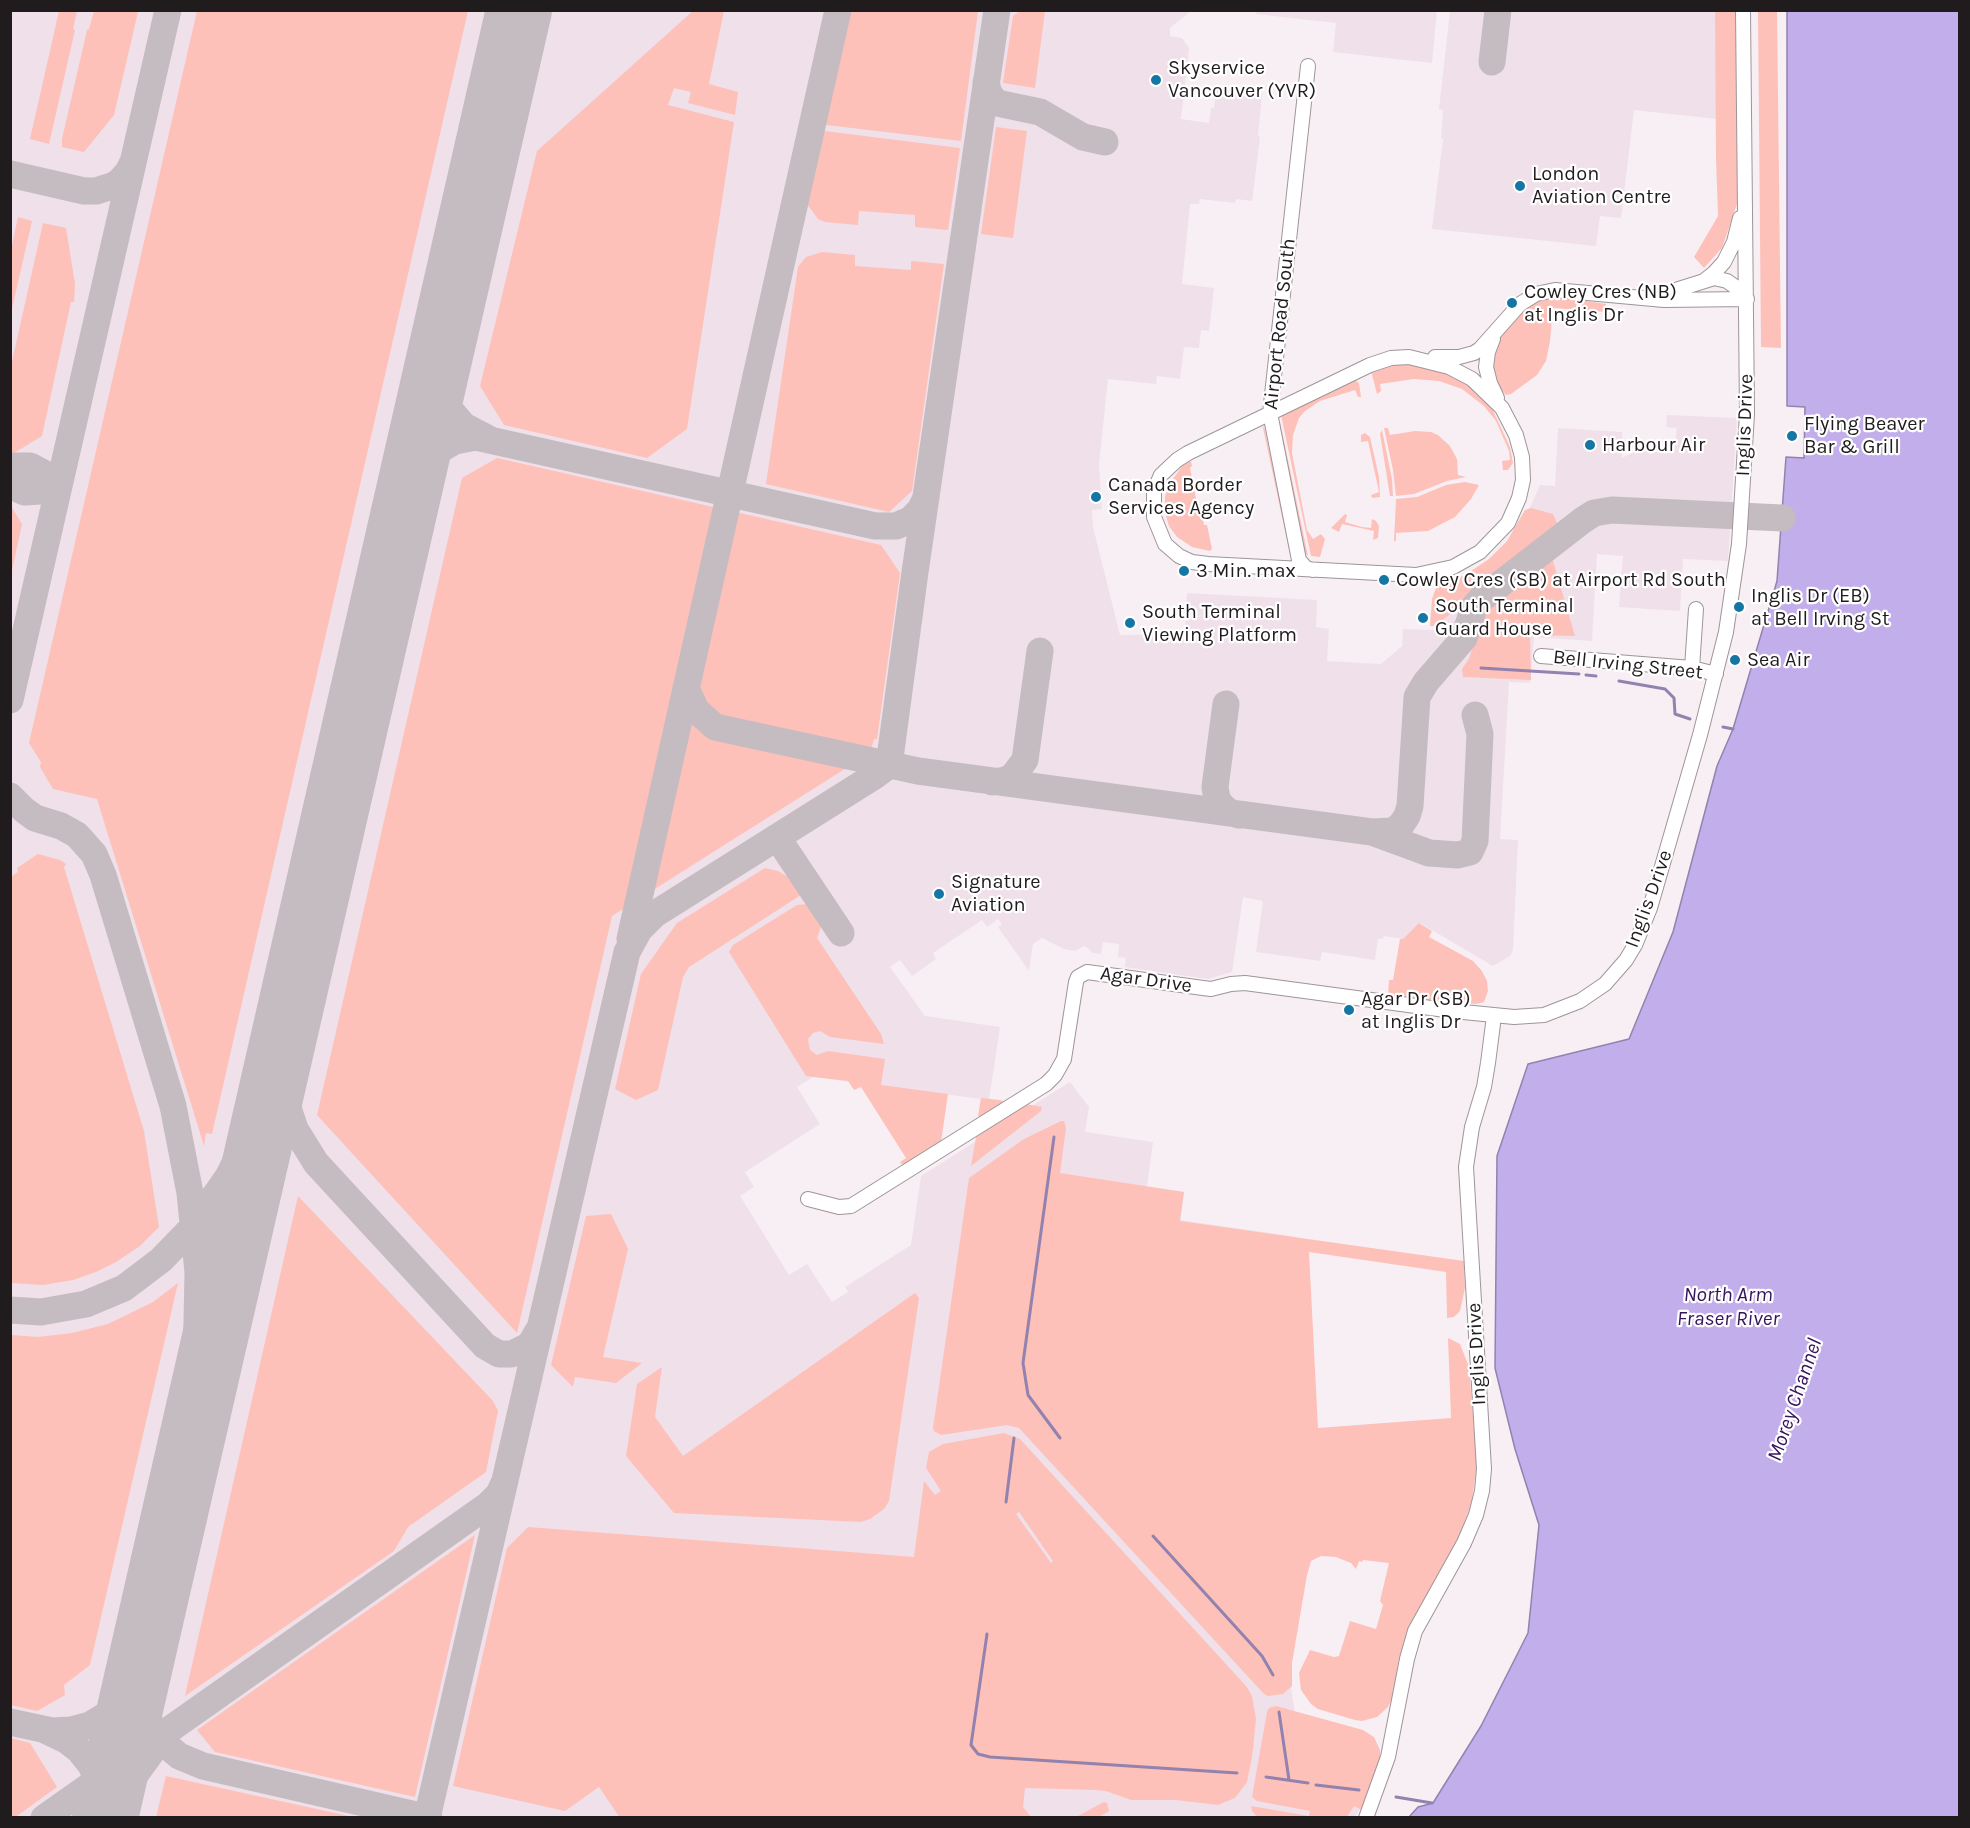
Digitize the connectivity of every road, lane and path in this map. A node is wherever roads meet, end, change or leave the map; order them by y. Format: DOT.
graph roads {
  1 [pos="1743,10"];
  2 [pos="1308,66"];
  3 [pos="1745,189"];
  4 [pos="1700,282"];
  5 [pos="1643,297"];
  6 [pos="1747,299"];
  7 [pos="1497,331"];
  8 [pos="1409,357"];
  9 [pos="1502,408"];
  10 [pos="1270,413"];
  11 [pos="1315,570"];
  12 [pos="1696,609"];
  13 [pos="1541,656"];
  14 [pos="1692,668"];
  15 [pos="1716,674"];
  16 [pos="1494,1016"];
  17 [pos="808,1199"];
  18 [pos="1366,1818"];
  1 -- 3 [label="street, Inglis Drive"];
  2 -- 10 [label="street, Airport Road South"];
  3 -- 4 [label="street"];
  3 -- 6 [label="street, Inglis Drive"];
  4 -- 5 [label="street"];
  4 -- 6 [label="street"];
  5 -- 6 [label="street"];
  5 -- 7 [label="street"];
  6 -- 15 [label="street, Inglis Drive"];
  7 -- 8 [label="street"];
  7 -- 9 [label="street"];
  8 -- 9 [label="street"];
  8 -- 10 [label="street"];
  9 -- 11 [label="street"];
  10 -- 11 [label="street, Airport Road South"];
  10 -- 11 [label="street"];
  12 -- 14 [label="street"];
  13 -- 14 [label="street, Bell Irving Street"];
  14 -- 15 [label="street, Bell Irving Street"];
  15 -- 16 [label="street, Inglis Drive"];
  16 -- 17 [label="street, Agar Drive"];
  16 -- 18 [label="street, Inglis Drive"];
}
